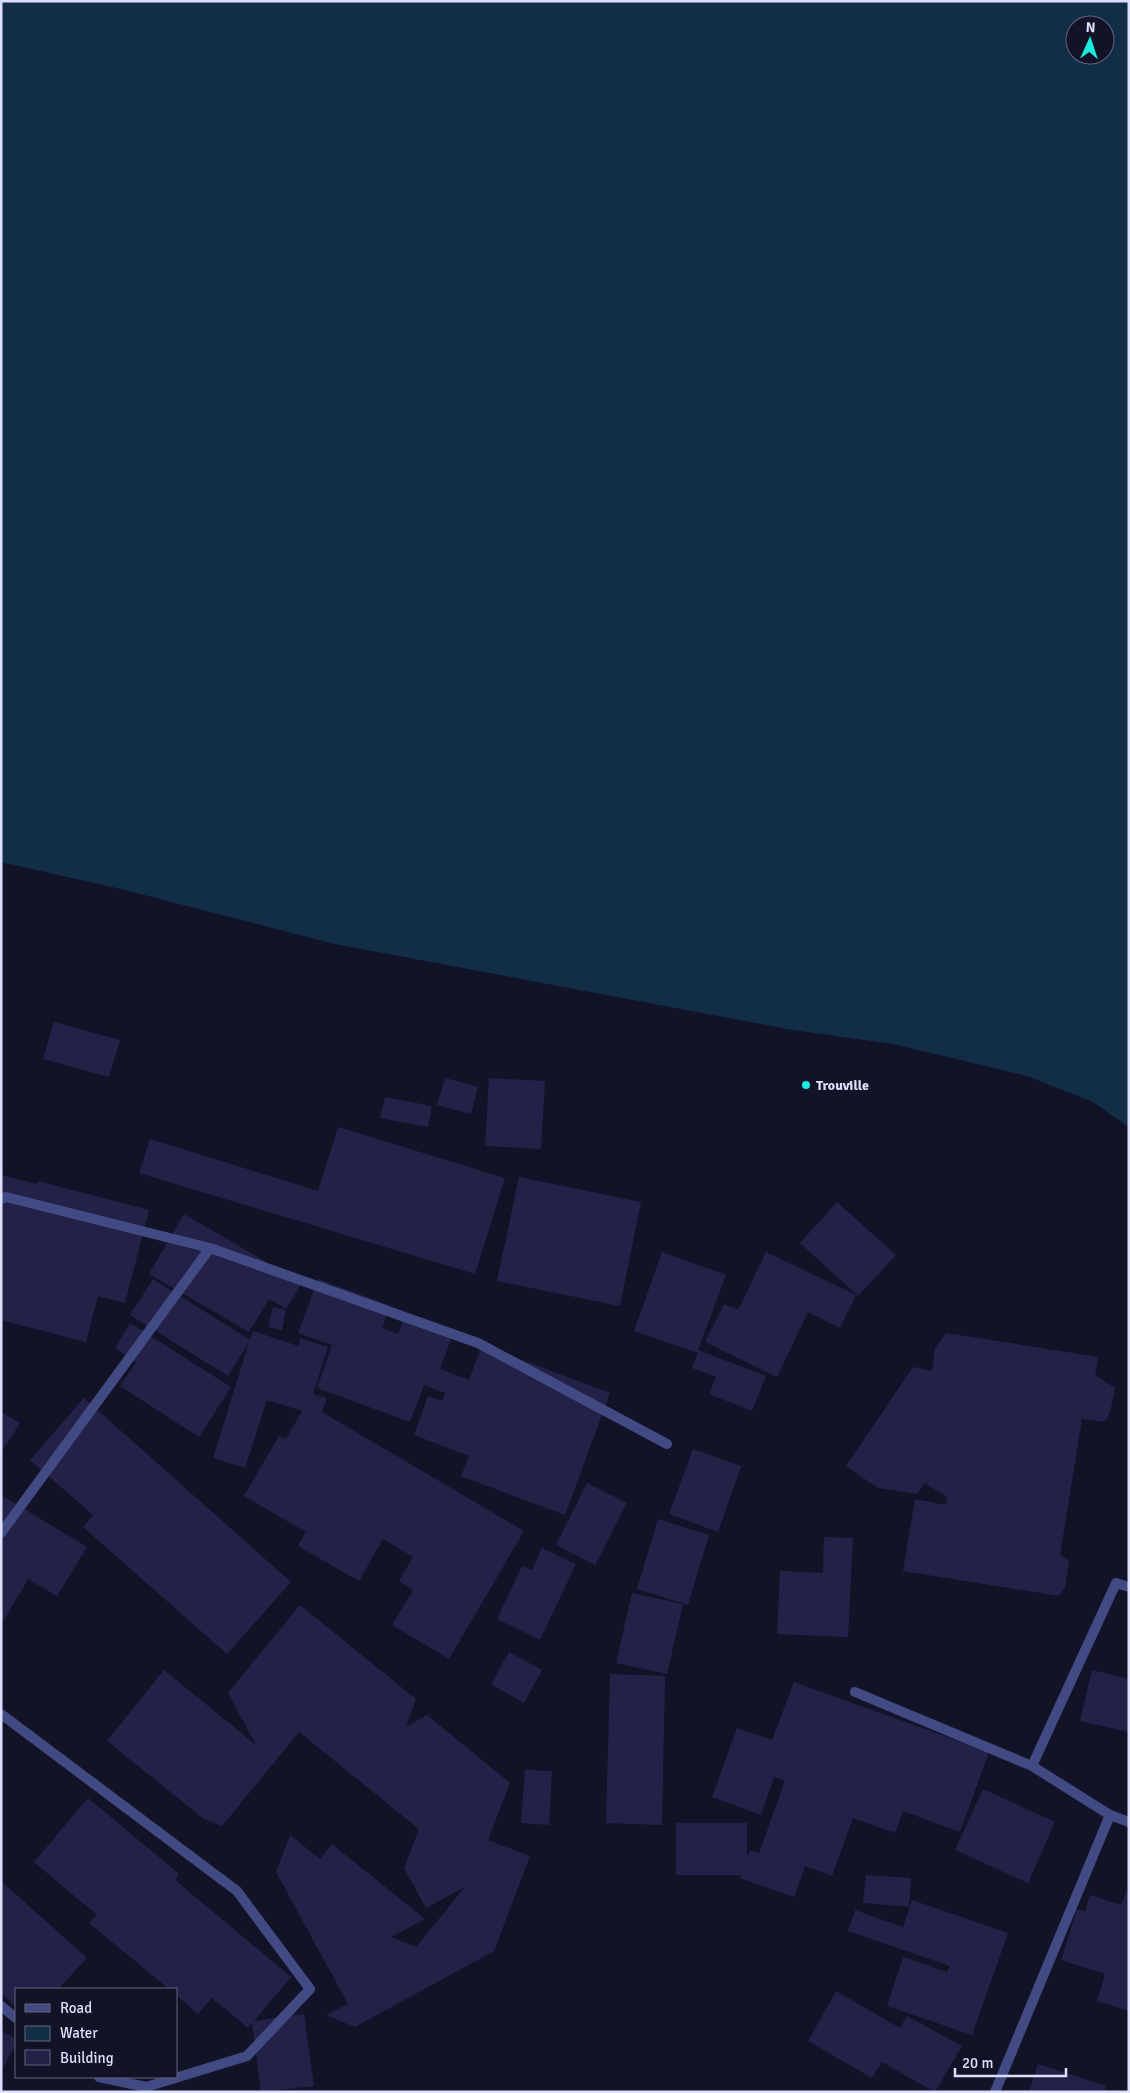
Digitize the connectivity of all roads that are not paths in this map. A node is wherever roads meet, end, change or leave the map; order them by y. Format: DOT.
graph roads {
  1 [pos="1,1198"];
  2 [pos="210,1248"];
  3 [pos="668,1444"];
  4 [pos="1,1534"];
  5 [pos="1129,1587"];
  6 [pos="854,1692"];
  7 [pos="1,1714"];
  8 [pos="1032,1766"];
  9 [pos="1110,1815"];
  10 [pos="1129,1822"];
  11 [pos="1,2006"];
  12 [pos="15,2017"];
  13 [pos="178,2077"];
  14 [pos="104,2078"];
  15 [pos="175,2078"];
  16 [pos="995,2092"];
  1 -- 2 [label="street"];
  2 -- 3 [label="street"];
  2 -- 4 [label="street"];
  5 -- 8 [label="street"];
  6 -- 8 [label="street"];
  7 -- 13 [label="street"];
  8 -- 9 [label="street"];
  9 -- 10 [label="street"];
  9 -- 16 [label="street"];
  11 -- 12 [label="street"];
  14 -- 15 [label="street"];
}
